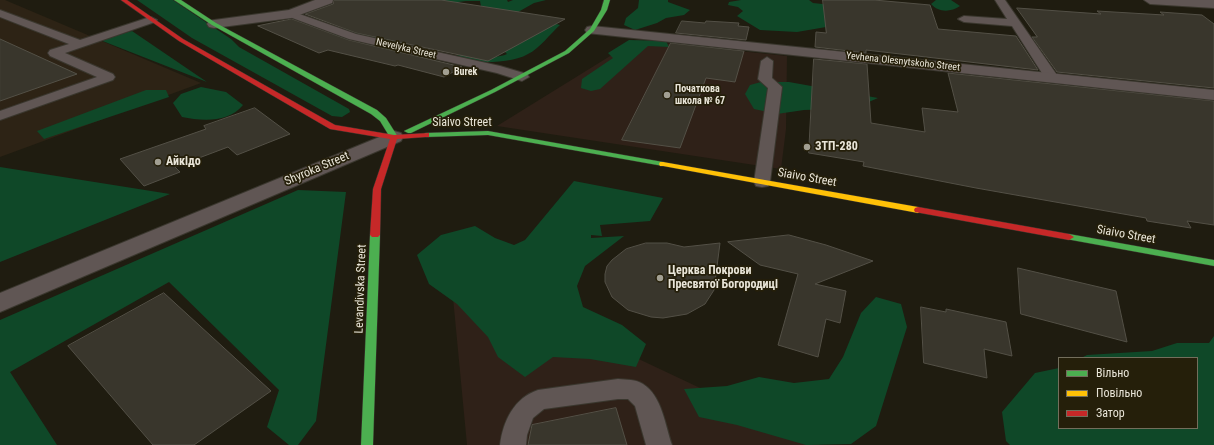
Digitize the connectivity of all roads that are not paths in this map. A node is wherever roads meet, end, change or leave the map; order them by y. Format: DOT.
graph roads {
  1 [pos="124,0"];
  2 [pos="177,0"];
  3 [pos="327,0"];
  4 [pos="607,0"];
  5 [pos="1000,0"];
  6 [pos="1150,0"];
  7 [pos="1214,4"];
  8 [pos="0,13"];
  9 [pos="291,14"];
  10 [pos="964,19"];
  11 [pos="151,20"];
  12 [pos="1016,23"];
  13 [pos="214,24"];
  14 [pos="592,30"];
  15 [pos="80,44"];
  16 [pos="767,61"];
  17 [pos="522,77"];
  18 [pos="1052,78"];
  19 [pos="1214,95"];
  20 [pos="0,116"];
  21 [pos="394,137"];
  22 [pos="762,182"];
  23 [pos="1214,263"];
  24 [pos="0,303"];
  25 [pos="367,445"];
  26 [pos="513,445"];
  27 [pos="659,445"];
  1 -- 11 [label="main road, Siaivo Street"];
  2 -- 13 [label="main road"];
  3 -- 9 [label="street, Nevelyka Street"];
  4 -- 14 [label="main road, Shyroka Street"];
  5 -- 12 [label="lane"];
  6 -- 7 [label="street"];
  8 -- 15 [label="lane"];
  9 -- 13 [label="street, Nevelyka Street"];
  9 -- 17 [label="lane, Nevelyka Street"];
  10 -- 12 [label="lane"];
  11 -- 15 [label="lane"];
  11 -- 21 [label="main road, Siaivo Street"];
  12 -- 18 [label="lane"];
  13 -- 21 [label="main road"];
  14 -- 17 [label="main road, Shyroka Street"];
  14 -- 18 [label="street, Yevhena Olesnytskoho Street"];
  15 -- 20 [label="lane"];
  16 -- 22 [label="lane"];
  17 -- 21 [label="main road, Shyroka Street"];
  18 -- 19 [label="street, Yevhena Olesnytskoho Street"];
  21 -- 22 [label="main road, Siaivo Street"];
  21 -- 24 [label="street, Shyroka Street"];
  21 -- 25 [label="main road, Levandivska Street"];
  22 -- 23 [label="main road, Siaivo Street"];
  26 -- 27 [label="lane"];
}
